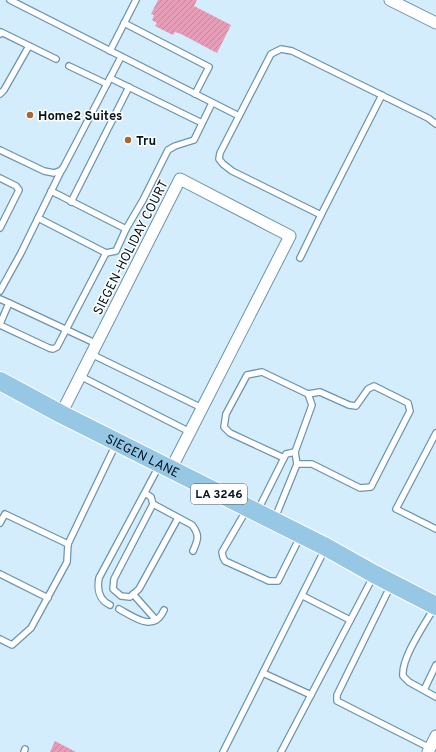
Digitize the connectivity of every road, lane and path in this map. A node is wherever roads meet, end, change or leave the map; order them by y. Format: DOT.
graph roads {
  1 [pos="10,0"];
  2 [pos="136,0"];
  3 [pos="390,0"];
  4 [pos="436,22"];
  5 [pos="124,23"];
  6 [pos="0,34"];
  7 [pos="29,46"];
  8 [pos="110,51"];
  9 [pos="121,57"];
  10 [pos="56,59"];
  11 [pos="68,66"];
  12 [pos="110,78"];
  13 [pos="107,84"];
  14 [pos="129,87"];
  15 [pos="0,94"];
  16 [pos="195,94"];
  17 [pos="382,95"];
  18 [pos="212,103"];
  19 [pos="239,116"];
  20 [pos="202,123"];
  21 [pos="436,124"];
  22 [pos="0,150"];
  23 [pos="62,169"];
  24 [pos="0,178"];
  25 [pos="51,191"];
  26 [pos="71,202"];
  27 [pos="0,211"];
  28 [pos="7,215"];
  29 [pos="321,215"];
  30 [pos="38,218"];
  31 [pos="0,228"];
  32 [pos="126,229"];
  33 [pos="106,253"];
  34 [pos="300,258"];
  35 [pos="0,291"];
  36 [pos="0,299"];
  37 [pos="9,303"];
  38 [pos="0,325"];
  39 [pos="67,330"];
  40 [pos="94,349"];
  41 [pos="80,376"];
  42 [pos="1,383"];
  43 [pos="308,394"];
  44 [pos="202,408"];
  45 [pos="61,414"];
  46 [pos="190,432"];
  47 [pos="436,433"];
  48 [pos="117,442"];
  49 [pos="295,452"];
  50 [pos="284,458"];
  51 [pos="297,464"];
  52 [pos="166,467"];
  53 [pos="145,493"];
  54 [pos="153,504"];
  55 [pos="252,510"];
  56 [pos="178,518"];
  57 [pos="274,520"];
  58 [pos="0,523"];
  59 [pos="436,529"];
  60 [pos="301,534"];
  61 [pos="68,544"];
  62 [pos="326,547"];
  63 [pos="193,551"];
  64 [pos="0,574"];
  65 [pos="374,574"];
  66 [pos="391,584"];
  67 [pos="133,594"];
  68 [pos="302,596"];
  69 [pos="48,598"];
  70 [pos="110,605"];
  71 [pos="436,606"];
  72 [pos="119,609"];
  73 [pos="164,610"];
  74 [pos="156,620"];
  75 [pos="350,620"];
  76 [pos="0,639"];
  77 [pos="436,665"];
  78 [pos="263,673"];
  79 [pos="424,690"];
  80 [pos="311,696"];
  81 [pos="436,697"];
  82 [pos="436,736"];
  83 [pos="429,750"];
  84 [pos="224,752"];
  85 [pos="281,752"];
  1 -- 8 [label="lane"];
  2 -- 5 [label="lane"];
  3 -- 4 [label="street"];
  5 -- 8 [label="lane"];
  5 -- 16 [label="lane"];
  6 -- 7 [label="lane"];
  7 -- 10 [label="lane"];
  7 -- 15 [label="lane"];
  8 -- 9 [label="lane"];
  9 -- 12 [label="lane"];
  9 -- 16 [label="lane"];
  11 -- 13 [label="lane"];
  12 -- 13 [label="lane"];
  12 -- 14 [label="lane"];
  13 -- 23 [label="lane"];
  14 -- 20 [label="lane"];
  14 -- 26 [label="lane"];
  16 -- 18 [label="lane"];
  17 -- 19 [label="lane"];
  17 -- 21 [label="lane"];
  17 -- 29 [label="lane"];
  18 -- 19 [label="lane"];
  18 -- 20 [label="lane"];
  19 -- 29 [label="lane"];
  20 -- 32 [label="lane"];
  22 -- 23 [label="lane"];
  23 -- 25 [label="lane"];
  24 -- 28 [label="lane"];
  25 -- 26 [label="lane"];
  25 -- 30 [label="lane"];
  26 -- 32 [label="lane"];
  27 -- 28 [label="lane"];
  28 -- 31 [label="lane"];
  29 -- 34 [label="lane"];
  30 -- 33 [label="lane"];
  30 -- 35 [label="lane"];
  32 -- 33 [label="lane"];
  33 -- 39 [label="lane"];
  36 -- 37 [label="lane"];
  37 -- 38 [label="lane"];
  37 -- 39 [label="lane"];
  38 -- 39 [label="lane"];
  39 -- 40 [label="lane"];
  40 -- 41 [label="street, SIEGEN-HOLIDAY COURT"];
  40 -- 44 [label="lane"];
  40 -- 44 [label="street, SIEGEN-HOLIDAY COURT"];
  41 -- 45 [label="street, SIEGEN-HOLIDAY COURT"];
  41 -- 46 [label="lane"];
  42 -- 45 [label="main road, SIEGEN LANE / LA 3246"];
  43 -- 49 [label="lane"];
  43 -- 50 [label="lane"];
  43 -- 51 [label="lane"];
  44 -- 46 [label="street, SIEGEN-HOLIDAY COURT"];
  45 -- 48 [label="main road, SIEGEN LANE / LA 3246"];
  46 -- 52 [label="street, SIEGEN-HOLIDAY COURT"];
  47 -- 59 [label="lane"];
  48 -- 52 [label="main road, SIEGEN LANE / LA 3246"];
  48 -- 61 [label="lane"];
  49 -- 50 [label="lane"];
  49 -- 51 [label="lane"];
  50 -- 55 [label="lane"];
  51 -- 57 [label="lane"];
  52 -- 53 [label="lane"];
  52 -- 55 [label="main road, SIEGEN LANE / LA 3246"];
  53 -- 54 [label="lane"];
  53 -- 70 [label="lane"];
  54 -- 56 [label="lane"];
  54 -- 67 [label="lane"];
  55 -- 57 [label="main road, SIEGEN LANE / LA 3246"];
  55 -- 60 [label="lane"];
  56 -- 63 [label="lane"];
  56 -- 67 [label="lane"];
  57 -- 60 [label="main road, SIEGEN LANE / LA 3246"];
  58 -- 61 [label="lane"];
  60 -- 62 [label="main road, SIEGEN LANE / LA 3246"];
  61 -- 69 [label="lane"];
  62 -- 65 [label="main road, SIEGEN LANE / LA 3246"];
  62 -- 68 [label="lane"];
  64 -- 69 [label="lane"];
  65 -- 66 [label="main road, SIEGEN LANE / LA 3246"];
  65 -- 75 [label="lane"];
  66 -- 71 [label="main road, SIEGEN LANE / LA 3246"];
  66 -- 83 [label="lane"];
  67 -- 74 [label="lane"];
  68 -- 75 [label="lane"];
  68 -- 78 [label="lane"];
  69 -- 76 [label="lane"];
  71 -- 79 [label="lane"];
  72 -- 74 [label="lane"];
  73 -- 74 [label="lane"];
  75 -- 80 [label="lane"];
  77 -- 79 [label="lane"];
  78 -- 80 [label="lane"];
  78 -- 84 [label="lane"];
  79 -- 81 [label="lane"];
  80 -- 85 [label="lane"];
  82 -- 83 [label="street"];
}
